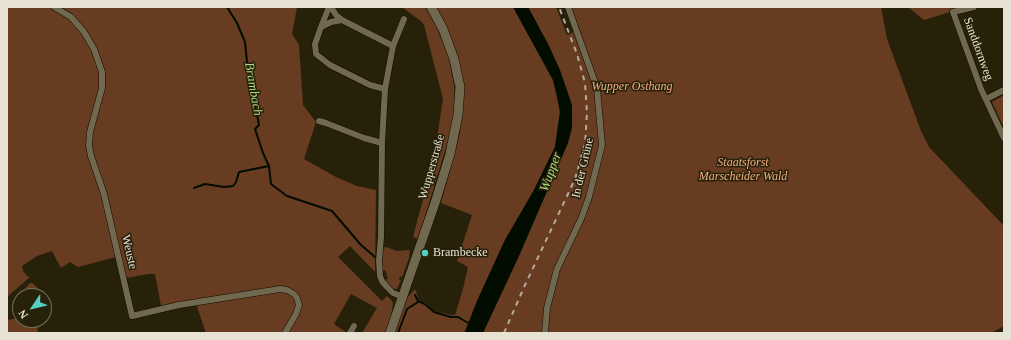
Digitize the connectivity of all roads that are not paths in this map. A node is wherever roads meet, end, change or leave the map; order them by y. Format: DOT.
graph roads {
  1 [pos="54,7"];
  2 [pos="330,7"];
  3 [pos="431,7"];
  4 [pos="568,7"];
  5 [pos="974,7"];
  6 [pos="404,18"];
  7 [pos="342,20"];
  8 [pos="321,27"];
  9 [pos="393,46"];
  10 [pos="385,89"];
  11 [pos="1004,90"];
  12 [pos="986,99"];
  13 [pos="319,121"];
  14 [pos="1004,138"];
  15 [pos="382,143"];
  16 [pos="403,297"];
  17 [pos="354,326"];
  18 [pos="286,333"];
  19 [pos="350,333"];
  20 [pos="390,333"];
  21 [pos="545,333"];
  1 -- 18 [label="street, Weuste"];
  2 -- 7 [label="street"];
  2 -- 8 [label="street"];
  3 -- 16 [label="main road, Wupperstraße"];
  4 -- 21 [label="street, In der Grüne"];
  5 -- 12 [label="street, Sanddornweg"];
  6 -- 9 [label="street"];
  7 -- 8 [label="street"];
  7 -- 9 [label="street"];
  8 -- 10 [label="street"];
  9 -- 10 [label="street"];
  10 -- 15 [label="street"];
  11 -- 12 [label="street"];
  12 -- 14 [label="street, Sanddornweg"];
  13 -- 15 [label="street"];
  15 -- 16 [label="street"];
  16 -- 20 [label="main road, Wupperstraße"];
  17 -- 19 [label="street"];
}
